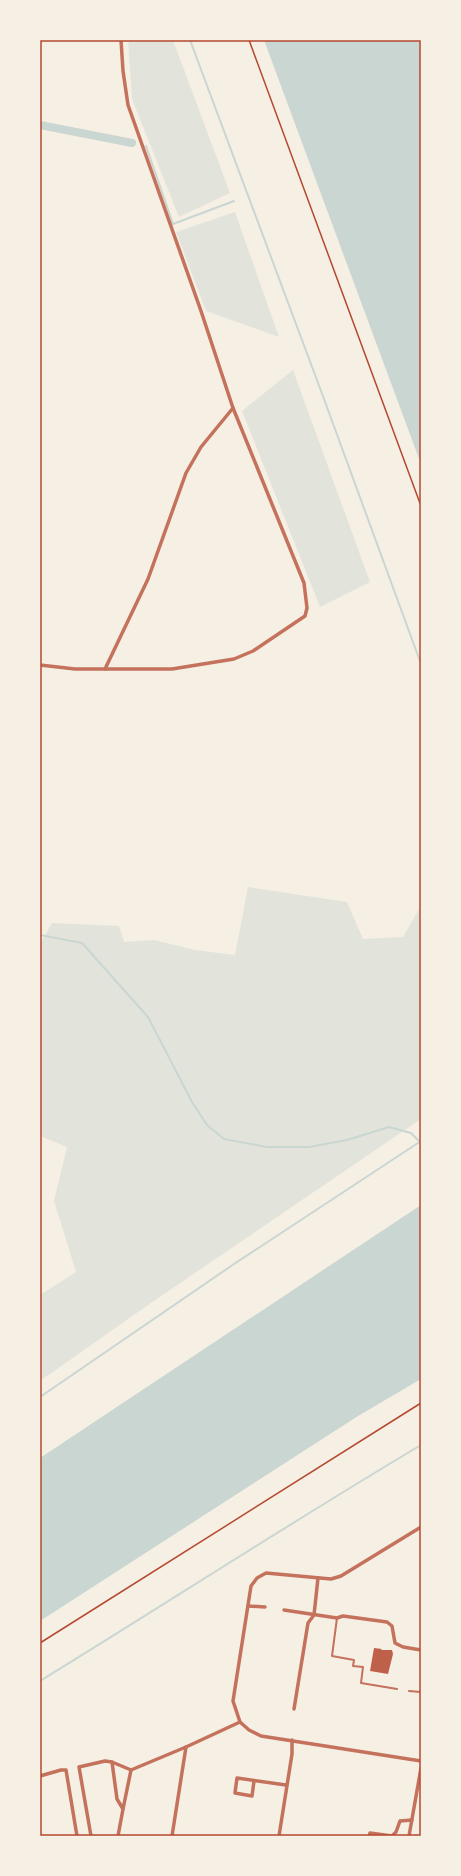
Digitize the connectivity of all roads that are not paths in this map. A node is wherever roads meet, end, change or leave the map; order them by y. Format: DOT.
graph roads {
  1 [pos="121,40"];
  2 [pos="233,408"];
  3 [pos="40,665"];
  4 [pos="105,669"];
  5 [pos="421,1527"];
  6 [pos="318,1578"];
  7 [pos="248,1606"];
  8 [pos="265,1607"];
  9 [pos="284,1610"];
  10 [pos="314,1615"];
  11 [pos="337,1618"];
  12 [pos="421,1650"];
  13 [pos="397,1689"];
  14 [pos="409,1691"];
  15 [pos="421,1692"];
  16 [pos="294,1709"];
  17 [pos="240,1722"];
  18 [pos="292,1740"];
  19 [pos="186,1747"];
  20 [pos="421,1761"];
  21 [pos="112,1762"];
  22 [pos="421,1768"];
  23 [pos="131,1770"];
  24 [pos="40,1776"];
  25 [pos="254,1781"];
  26 [pos="286,1786"];
  27 [pos="123,1809"];
  28 [pos="412,1820"];
  29 [pos="77,1836"];
  30 [pos="91,1836"];
  31 [pos="118,1836"];
  32 [pos="172,1836"];
  33 [pos="279,1836"];
  34 [pos="369,1836"];
  35 [pos="409,1836"];
  1 -- 2 [label="street"];
  2 -- 4 [label="street"];
  2 -- 4 [label="street"];
  3 -- 4 [label="street"];
  5 -- 6 [label="street"];
  6 -- 7 [label="street"];
  6 -- 10 [label="street"];
  7 -- 8 [label="street"];
  7 -- 17 [label="street"];
  9 -- 10 [label="street"];
  10 -- 11 [label="street"];
  10 -- 16 [label="street"];
  11 -- 12 [label="street"];
  11 -- 13 [label="lane"];
  14 -- 15 [label="lane"];
  17 -- 18 [label="street"];
  17 -- 19 [label="street"];
  18 -- 20 [label="street"];
  18 -- 26 [label="street"];
  19 -- 23 [label="street"];
  19 -- 32 [label="street"];
  21 -- 23 [label="street"];
  21 -- 27 [label="street"];
  21 -- 30 [label="street"];
  22 -- 28 [label="street"];
  23 -- 27 [label="street"];
  24 -- 29 [label="street"];
  25 -- 25 [label="street"];
  25 -- 26 [label="street"];
  26 -- 33 [label="street"];
  27 -- 31 [label="street"];
  28 -- 34 [label="street"];
  28 -- 35 [label="street"];
}
